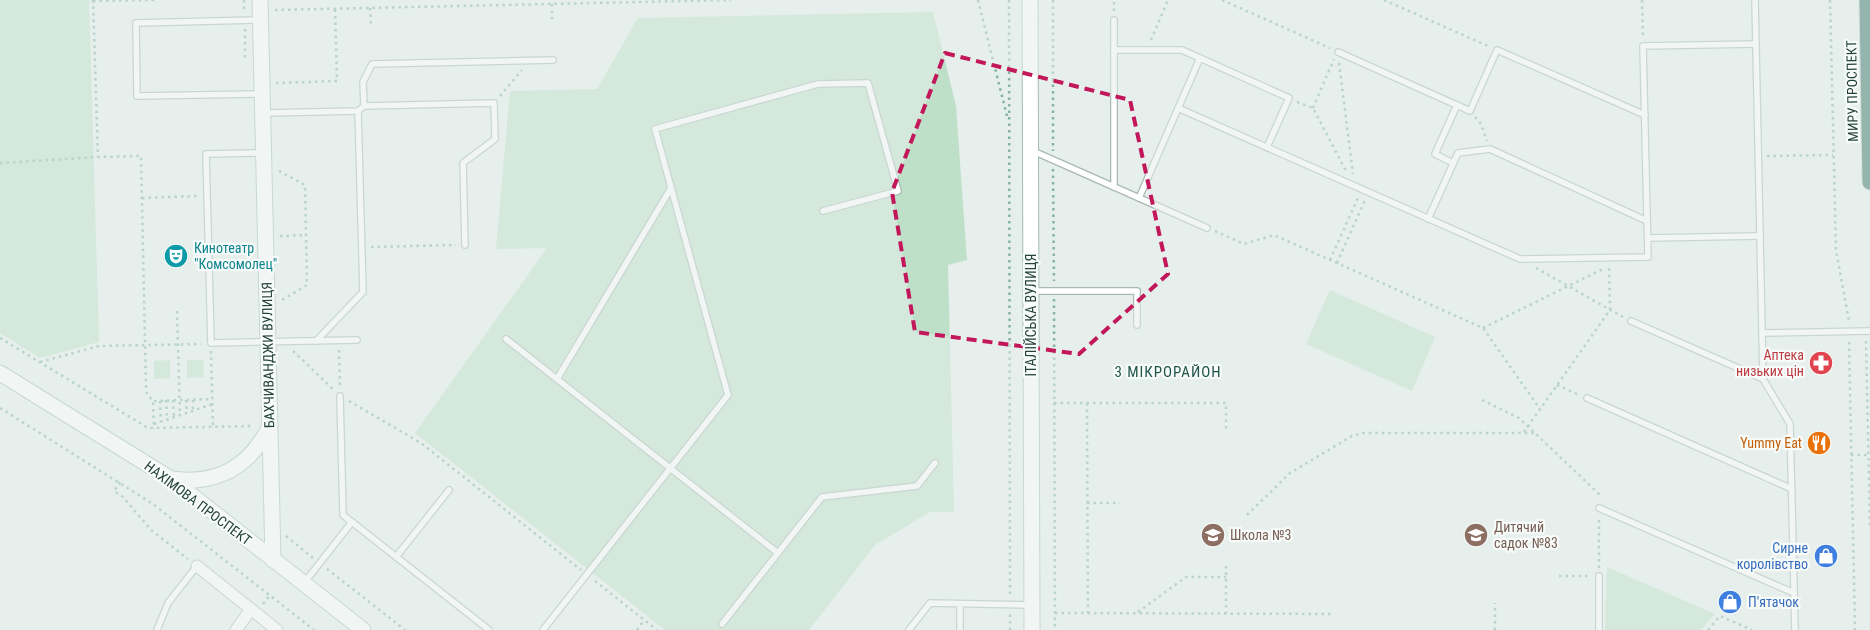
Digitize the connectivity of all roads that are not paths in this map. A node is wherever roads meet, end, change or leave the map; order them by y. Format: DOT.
graph roads {
  1 [pos="260,0"];
  2 [pos="1030,0"];
  3 [pos="1755,0"];
  4 [pos="1867,0"];
  5 [pos="260,20"];
  6 [pos="1114,20"];
  7 [pos="1756,44"];
  8 [pos="1114,50"];
  9 [pos="1338,52"];
  10 [pos="1200,58"];
  11 [pos="553,60"];
  12 [pos="262,94"];
  13 [pos="1457,105"];
  14 [pos="364,106"];
  15 [pos="1178,108"];
  16 [pos="358,111"];
  17 [pos="262,114"];
  18 [pos="1645,115"];
  19 [pos="1267,148"];
  20 [pos="1031,150"];
  21 [pos="264,153"];
  22 [pos="1454,163"];
  23 [pos="1870,182"];
  24 [pos="1114,187"];
  25 [pos="671,188"];
  26 [pos="1139,198"];
  27 [pos="822,211"];
  28 [pos="1428,219"];
  29 [pos="1647,221"];
  30 [pos="1207,228"];
  31 [pos="1760,236"];
  32 [pos="1648,238"];
  33 [pos="464,245"];
  34 [pos="1031,291"];
  35 [pos="1631,321"];
  36 [pos="1137,325"];
  37 [pos="1870,331"];
  38 [pos="1762,333"];
  39 [pos="506,339"];
  40 [pos="357,340"];
  41 [pos="316,341"];
  42 [pos="275,342"];
  43 [pos="0,372"];
  44 [pos="557,379"];
  45 [pos="1763,379"];
  46 [pos="340,396"];
  47 [pos="1587,398"];
  48 [pos="270,425"];
  49 [pos="935,463"];
  50 [pos="670,468"];
  51 [pos="171,479"];
  52 [pos="1792,489"];
  53 [pos="449,490"];
  54 [pos="1599,508"];
  55 [pos="352,522"];
  56 [pos="778,553"];
  57 [pos="396,557"];
  58 [pos="274,560"];
  59 [pos="197,566"];
  60 [pos="1599,576"];
  61 [pos="304,583"];
  62 [pos="1794,593"];
  63 [pos="960,604"];
  64 [pos="1032,605"];
  65 [pos="251,609"];
  66 [pos="722,624"];
  67 [pos="157,630"];
  68 [pos="236,630"];
  69 [pos="277,630"];
  70 [pos="362,630"];
  71 [pos="489,630"];
  72 [pos="543,630"];
  73 [pos="909,630"];
  74 [pos="960,630"];
  75 [pos="1032,630"];
  76 [pos="1599,630"];
  77 [pos="1795,630"];
  1 -- 5 [label="street, БАХЧИВАНДЖИ ВУЛИЦЯ"];
  2 -- 20 [label="street, ІТАЛІЙСЬКА ВУЛИЦЯ"];
  3 -- 7 [label="lane"];
  4 -- 23 [label="highway, МИРУ ПРОСПЕКТ"];
  5 -- 12 [label="street, БАХЧИВАНДЖИ ВУЛИЦЯ"];
  5 -- 12 [label="lane"];
  6 -- 8 [label="lane"];
  7 -- 18 [label="lane"];
  7 -- 31 [label="lane"];
  8 -- 10 [label="lane"];
  8 -- 24 [label="lane"];
  9 -- 13 [label="lane"];
  10 -- 15 [label="lane"];
  10 -- 19 [label="lane"];
  11 -- 14 [label="lane"];
  12 -- 17 [label="street, БАХЧИВАНДЖИ ВУЛИЦЯ"];
  13 -- 18 [label="lane"];
  13 -- 22 [label="lane"];
  14 -- 16 [label="lane"];
  14 -- 33 [label="lane"];
  15 -- 19 [label="lane"];
  15 -- 26 [label="lane"];
  16 -- 17 [label="lane"];
  16 -- 41 [label="lane"];
  17 -- 21 [label="street, БАХЧИВАНДЖИ ВУЛИЦЯ"];
  18 -- 29 [label="lane"];
  19 -- 28 [label="lane"];
  20 -- 24 [label="lane"];
  20 -- 34 [label="street, ІТАЛІЙСЬКА ВУЛИЦЯ"];
  21 -- 42 [label="street, БАХЧИВАНДЖИ ВУЛИЦЯ"];
  21 -- 42 [label="lane"];
  22 -- 28 [label="lane"];
  22 -- 29 [label="lane"];
  24 -- 26 [label="lane"];
  25 -- 27 [label="lane"];
  25 -- 44 [label="lane"];
  25 -- 50 [label="lane"];
  26 -- 30 [label="lane"];
  28 -- 32 [label="lane"];
  29 -- 32 [label="lane"];
  31 -- 32 [label="lane"];
  31 -- 38 [label="lane"];
  34 -- 36 [label="lane"];
  34 -- 64 [label="street, ІТАЛІЙСЬКА ВУЛИЦЯ"];
  35 -- 45 [label="lane"];
  37 -- 38 [label="lane"];
  38 -- 45 [label="lane"];
  39 -- 44 [label="lane"];
  40 -- 41 [label="lane"];
  41 -- 42 [label="lane"];
  42 -- 48 [label="street, БАХЧИВАНДЖИ ВУЛИЦЯ"];
  43 -- 51 [label="street, НАХІМОВА ПРОСПЕКТ"];
  44 -- 50 [label="lane"];
  45 -- 52 [label="lane"];
  46 -- 55 [label="lane"];
  47 -- 52 [label="lane"];
  48 -- 51 [label="street"];
  48 -- 58 [label="street, БАХЧИВАНДЖИ ВУЛИЦЯ"];
  49 -- 56 [label="lane"];
  50 -- 56 [label="lane"];
  50 -- 72 [label="lane"];
  51 -- 58 [label="street, НАХІМОВА ПРОСПЕКТ"];
  52 -- 62 [label="lane"];
  53 -- 57 [label="lane"];
  54 -- 62 [label="lane"];
  55 -- 57 [label="lane"];
  55 -- 61 [label="lane"];
  56 -- 66 [label="lane"];
  57 -- 71 [label="lane"];
  58 -- 61 [label="street, НАХІМОВА ПРОСПЕКТ"];
  59 -- 65 [label="street"];
  59 -- 67 [label="lane"];
  60 -- 76 [label="lane"];
  61 -- 70 [label="street, НАХІМОВА ПРОСПЕКТ"];
  62 -- 77 [label="lane"];
  63 -- 64 [label="lane"];
  63 -- 73 [label="lane"];
  63 -- 74 [label="lane"];
  64 -- 75 [label="street, ІТАЛІЙСЬКА ВУЛИЦЯ"];
  65 -- 68 [label="street"];
  65 -- 69 [label="street"];
}
